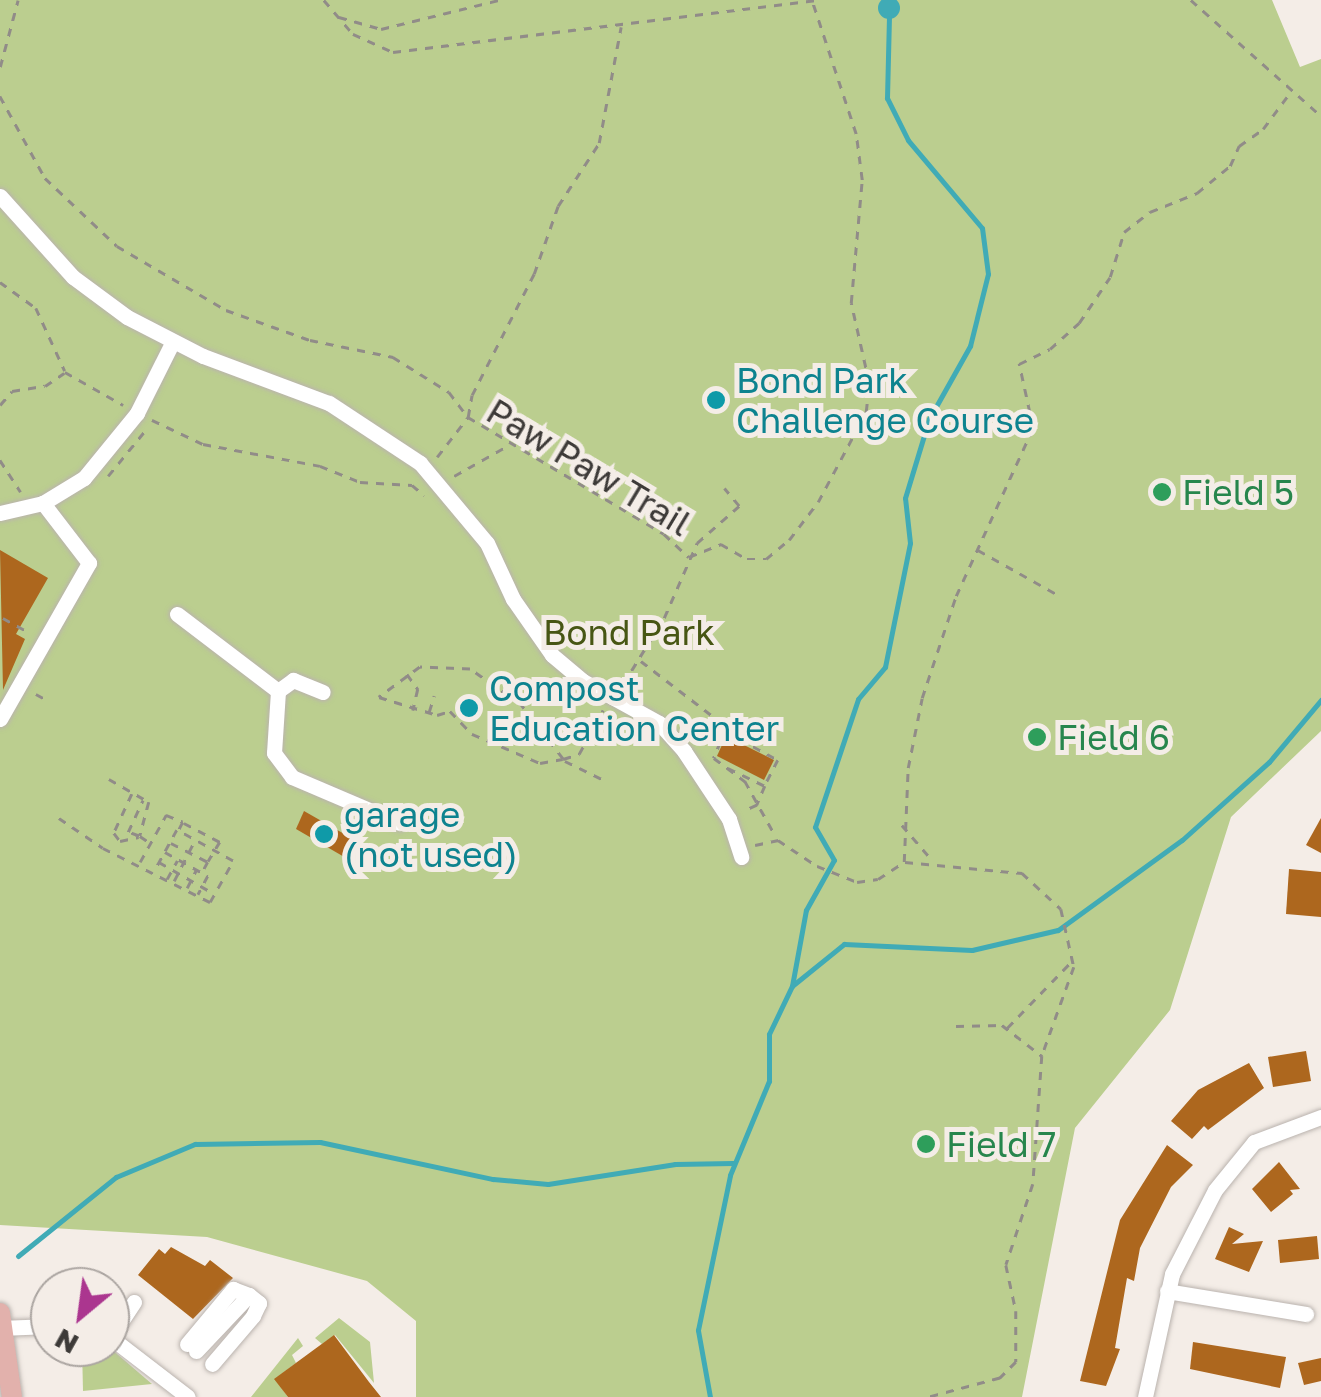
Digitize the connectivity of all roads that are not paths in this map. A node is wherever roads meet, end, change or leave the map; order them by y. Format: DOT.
graph roads {
  1 [pos="0,196"];
  2 [pos="6,217"];
  3 [pos="172,343"];
  4 [pos="44,503"];
  5 [pos="0,514"];
  6 [pos="177,614"];
  7 [pos="278,691"];
  8 [pos="323,692"];
  9 [pos="0,718"];
  10 [pos="400,823"];
  11 [pos="742,851"];
  12 [pos="1321,1117"];
  13 [pos="1167,1292"];
  14 [pos="134,1302"];
  15 [pos="130,1308"];
  16 [pos="1306,1314"];
  17 [pos="1,1324"];
  18 [pos="30,1325"];
  19 [pos="191,1347"];
  20 [pos="130,1352"];
  21 [pos="212,1364"];
  22 [pos="12,1397"];
  23 [pos="188,1397"];
  24 [pos="1145,1397"];
  1 -- 2 [label="street"];
  2 -- 3 [label="street"];
  3 -- 4 [label="street"];
  3 -- 11 [label="street"];
  4 -- 5 [label="street"];
  4 -- 9 [label="street"];
  6 -- 7 [label="street"];
  7 -- 8 [label="street"];
  7 -- 10 [label="street"];
  12 -- 13 [label="street"];
  13 -- 16 [label="street"];
  13 -- 24 [label="street"];
  14 -- 15 [label="street"];
  17 -- 18 [label="street"];
  17 -- 22 [label="main road"];
  19 -- 21 [label="street"];
  20 -- 23 [label="street"];
}
